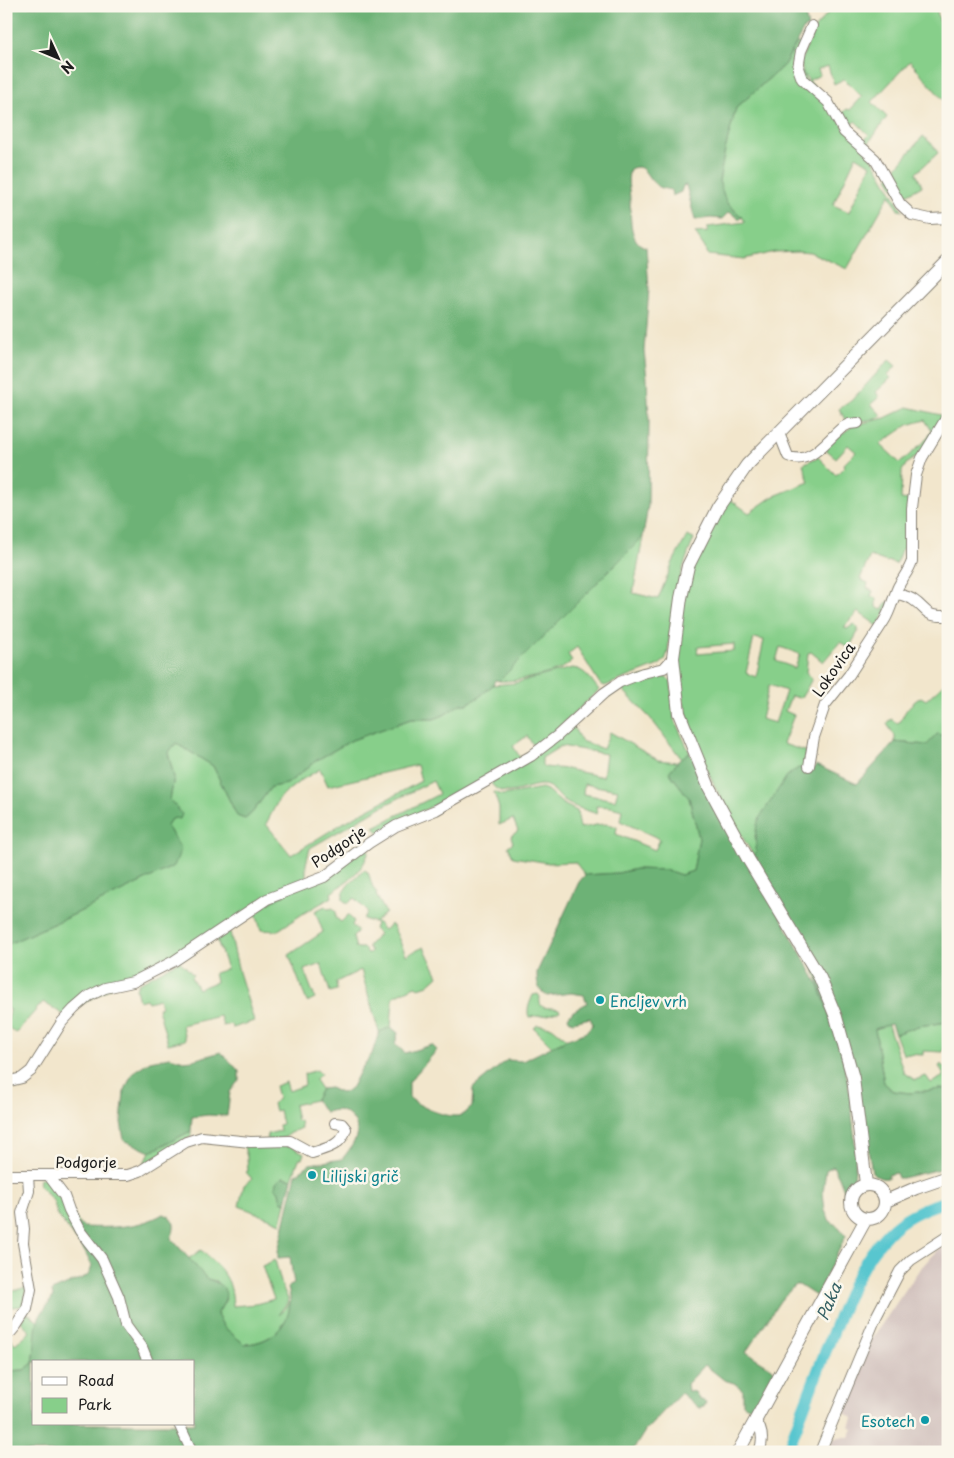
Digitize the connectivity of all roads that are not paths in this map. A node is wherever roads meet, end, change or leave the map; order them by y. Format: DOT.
graph roads {
  1 [pos="812,26"];
  2 [pos="948,218"];
  3 [pos="948,261"];
  4 [pos="948,416"];
  5 [pos="858,422"];
  6 [pos="780,433"];
  7 [pos="896,593"];
  8 [pos="948,616"];
  9 [pos="673,658"];
  10 [pos="810,766"];
  11 [pos="6,1082"];
  12 [pos="335,1123"];
  13 [pos="6,1175"];
  14 [pos="28,1176"];
  15 [pos="49,1176"];
  16 [pos="948,1177"];
  17 [pos="866,1184"];
  18 [pos="886,1202"];
  19 [pos="866,1219"];
  20 [pos="948,1236"];
  21 [pos="6,1333"];
  22 [pos="147,1360"];
  23 [pos="755,1420"];
  24 [pos="180,1426"];
  25 [pos="192,1452"];
  26 [pos="738,1452"];
  27 [pos="759,1452"];
  28 [pos="820,1452"];
  1 -- 2 [label="street"];
  3 -- 6 [label="main road"];
  4 -- 7 [label="street, Lokovica"];
  5 -- 6 [label="street"];
  6 -- 9 [label="main road"];
  7 -- 8 [label="street"];
  7 -- 10 [label="street, Lokovica"];
  9 -- 11 [label="street, Podgorje"];
  9 -- 17 [label="main road"];
  12 -- 15 [label="street, Podgorje"];
  13 -- 14 [label="street, Podgorje"];
  14 -- 15 [label="street, Podgorje"];
  14 -- 21 [label="street"];
  15 -- 22 [label="street"];
  16 -- 18 [label="main road"];
  17 -- 18 [label="main road"];
  17 -- 19 [label="main road"];
  18 -- 19 [label="main road"];
  19 -- 23 [label="main road"];
  20 -- 28 [label="street"];
  23 -- 26 [label="main road"];
  23 -- 27 [label="street"];
  24 -- 25 [label="street"];
}
